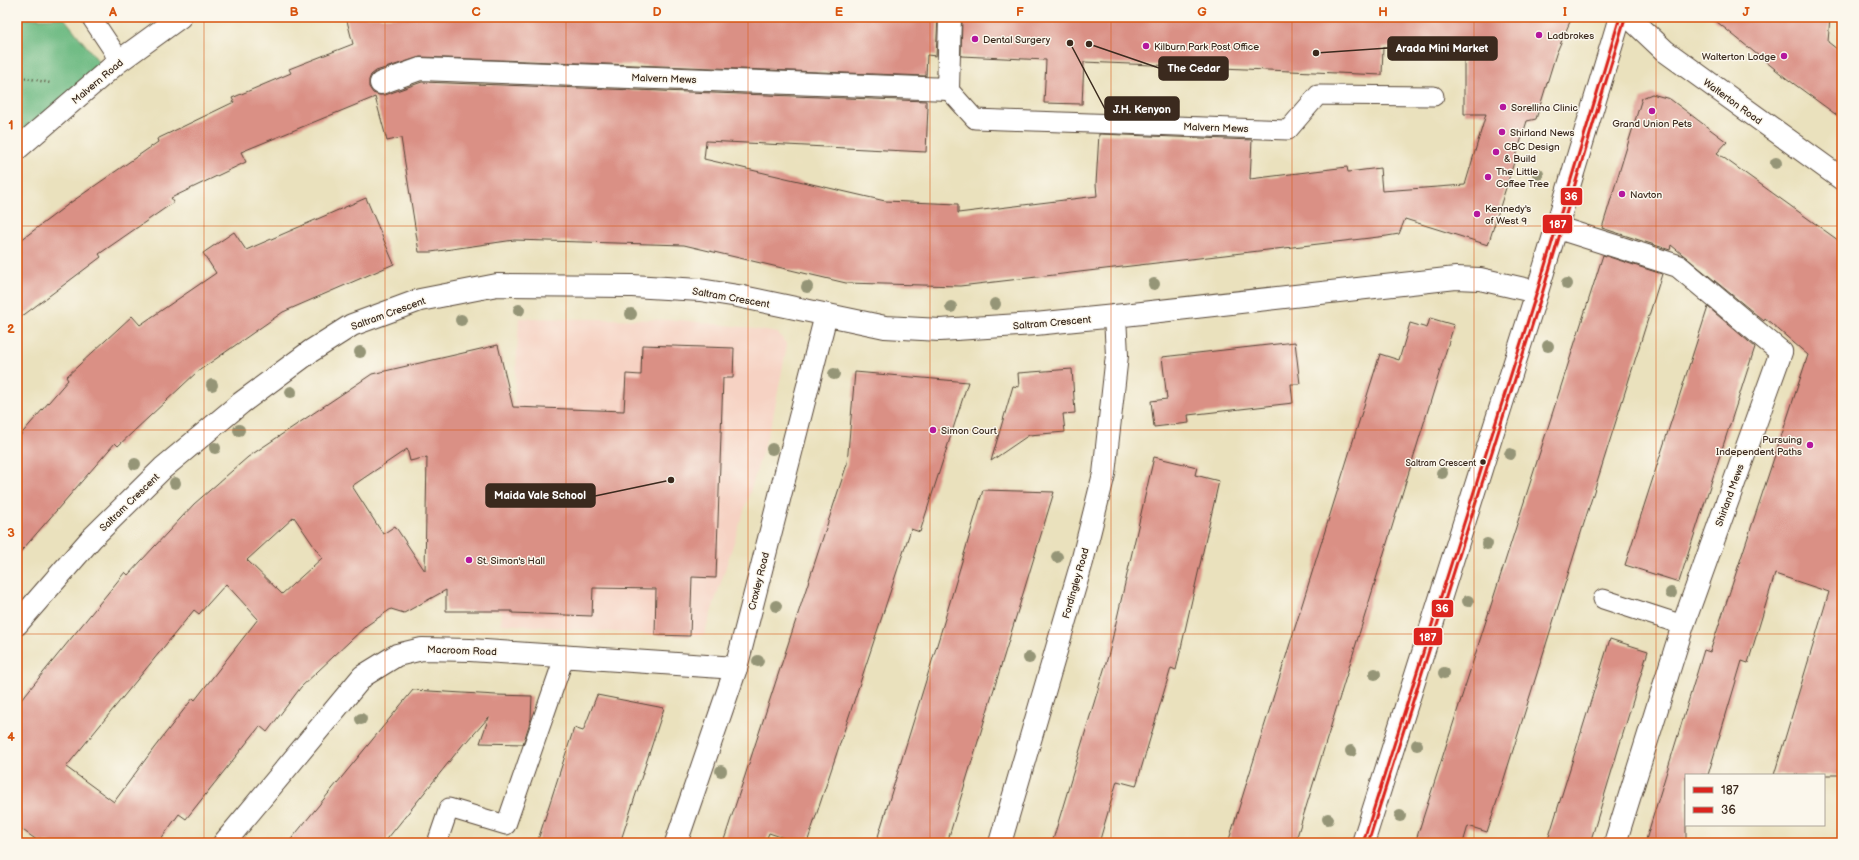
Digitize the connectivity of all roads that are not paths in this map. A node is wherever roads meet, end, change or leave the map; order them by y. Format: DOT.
graph roads {
  1 [pos="91,17"];
  2 [pos="180,17"];
  3 [pos="950,17"];
  4 [pos="1620,17"];
  5 [pos="1629,17"];
  6 [pos="118,62"];
  7 [pos="382,83"];
  8 [pos="948,89"];
  9 [pos="1434,96"];
  10 [pos="17,149"];
  11 [pos="1842,179"];
  12 [pos="1555,227"];
  13 [pos="1537,292"];
  14 [pos="826,315"];
  15 [pos="1115,316"];
  16 [pos="1603,599"];
  17 [pos="17,624"];
  18 [pos="1683,625"];
  19 [pos="565,655"];
  20 [pos="736,668"];
  21 [pos="224,843"];
  22 [pos="437,843"];
  23 [pos="676,843"];
  24 [pos="1000,843"];
  25 [pos="1363,843"];
  26 [pos="1614,843"];
  1 -- 6 [label="lane"];
  2 -- 6 [label="street, Malvern Road"];
  3 -- 8 [label="street"];
  4 -- 12 [label="street"];
  5 -- 11 [label="street, Walterton Road"];
  6 -- 10 [label="street, Malvern Road"];
  7 -- 8 [label="street, Malvern Mews"];
  8 -- 9 [label="lane, Malvern Mews"];
  12 -- 13 [label="street"];
  12 -- 18 [label="street, Shirland Mews"];
  13 -- 15 [label="street, Saltram Crescent"];
  13 -- 25 [label="street"];
  14 -- 15 [label="street, Saltram Crescent"];
  14 -- 17 [label="street, Saltram Crescent"];
  14 -- 20 [label="street, Croxley Road"];
  15 -- 24 [label="street, Fordingley Road"];
  16 -- 18 [label="lane"];
  18 -- 26 [label="street, Shirland Mews"];
  19 -- 20 [label="street, Macroom Road"];
  19 -- 21 [label="street, Macroom Road"];
  19 -- 22 [label="lane"];
  20 -- 23 [label="street, Croxley Road"];
}
